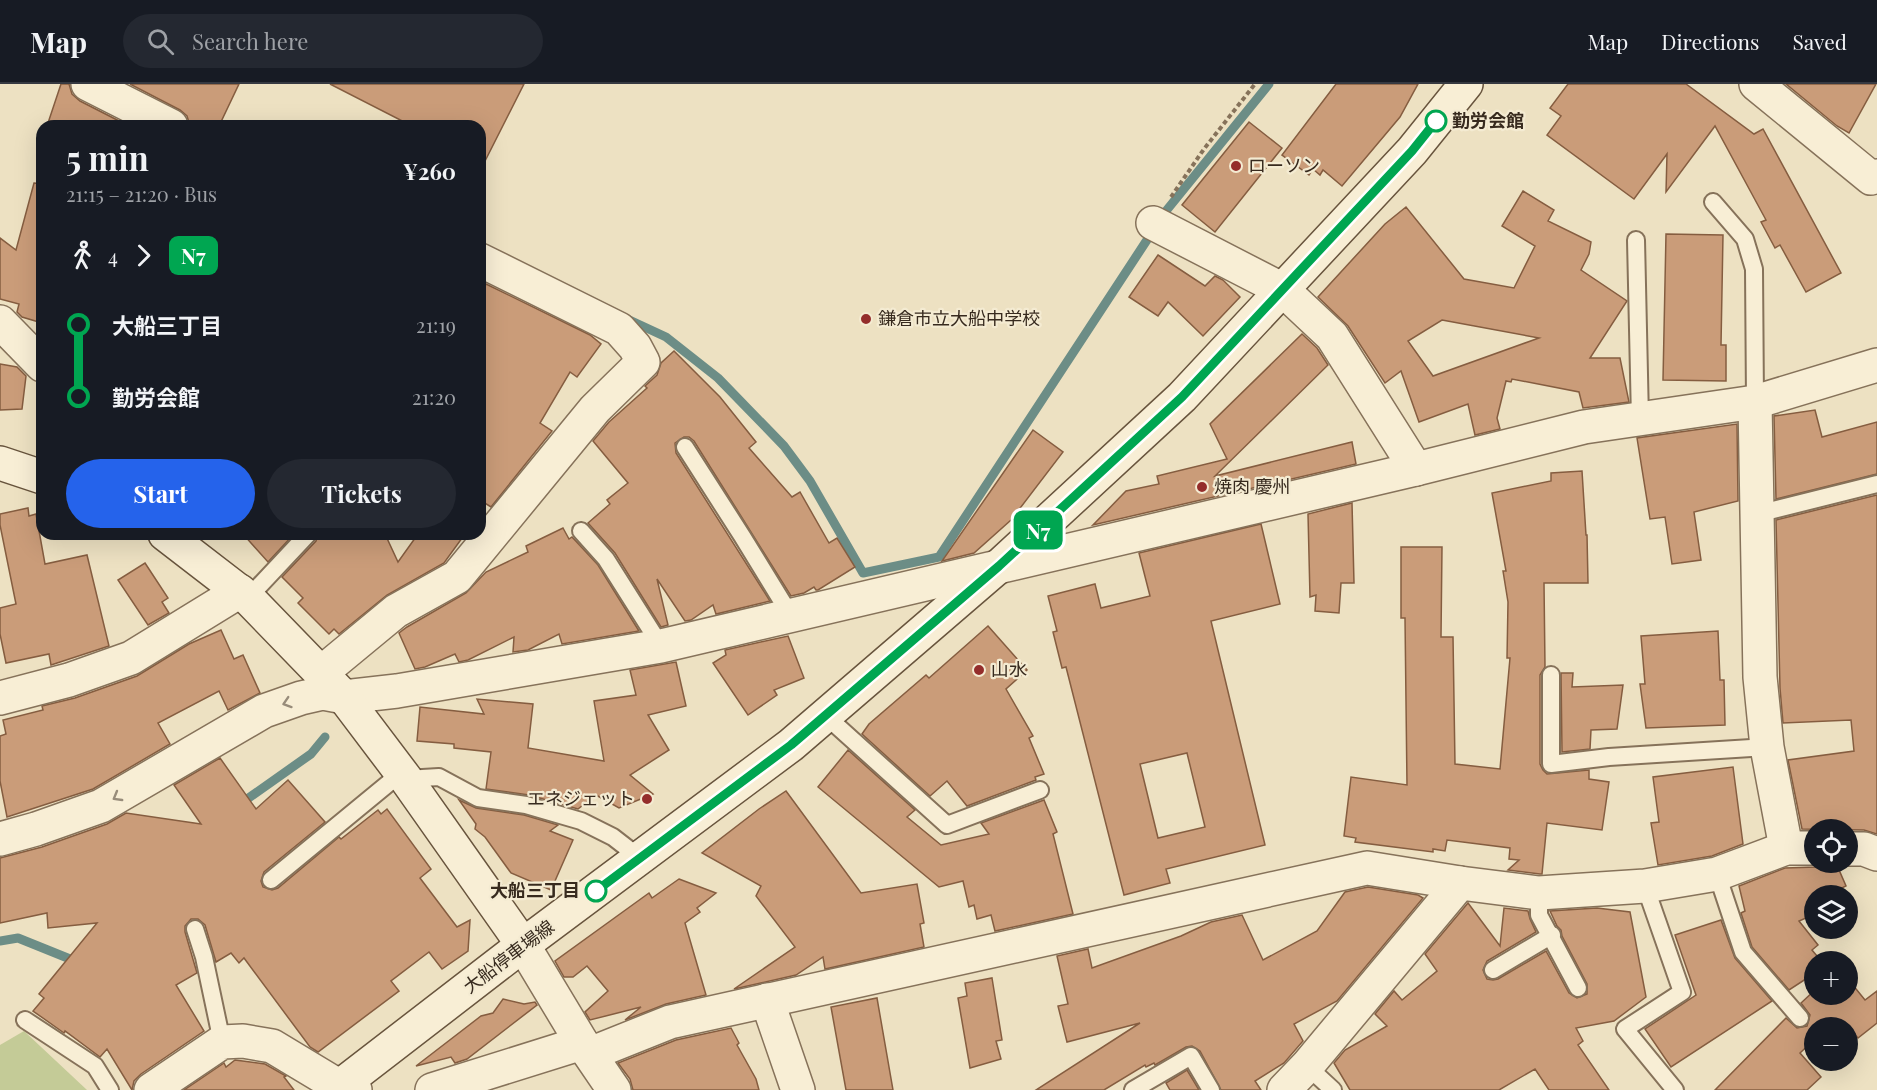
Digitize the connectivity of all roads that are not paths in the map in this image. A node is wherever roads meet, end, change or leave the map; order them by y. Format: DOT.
graph roads {
  1 [pos="88,84"];
  2 [pos="1466,84"];
  3 [pos="1756,84"];
  4 [pos="154,120"];
  5 [pos="1875,183"];
  6 [pos="1713,201"];
  7 [pos="1153,222"];
  8 [pos="1636,240"];
  9 [pos="486,263"];
  10 [pos="1283,290"];
  11 [pos="0,322"];
  12 [pos="36,359"];
  13 [pos="1877,365"];
  14 [pos="1755,402"];
  15 [pos="1640,418"];
  16 [pos="685,447"];
  17 [pos="0,463"];
  18 [pos="1416,469"];
  19 [pos="36,475"];
  20 [pos="1877,484"];
  21 [pos="1757,514"];
  22 [pos="581,531"];
  23 [pos="173,540"];
  24 [pos="302,540"];
  25 [pos="999,566"];
  26 [pos="244,595"];
  27 [pos="790,616"];
  28 [pos="660,646"];
  29 [pos="321,673"];
  30 [pos="1551,675"];
  31 [pos="344,696"];
  32 [pos="0,698"];
  33 [pos="826,716"];
  34 [pos="1767,747"];
  35 [pos="404,776"];
  36 [pos="1040,790"];
  37 [pos="0,839"];
  38 [pos="1801,848"];
  39 [pos="1858,849"];
  40 [pos="1877,854"];
  41 [pos="640,858"];
  42 [pos="1717,874"];
  43 [pos="271,880"];
  44 [pos="1460,883"];
  45 [pos="1645,886"];
  46 [pos="1539,893"];
  47 [pos="195,929"];
  48 [pos="1552,935"];
  49 [pos="523,945"];
  50 [pos="1493,970"];
  51 [pos="1578,988"];
  52 [pos="767,1000"];
  53 [pos="1800,1018"];
  54 [pos="25,1020"];
  55 [pos="222,1042"];
  56 [pos="586,1048"];
  57 [pos="1307,1066"];
  58 [pos="343,1089"];
  59 [pos="110,1090"];
  60 [pos="151,1090"];
  61 [pos="433,1090"];
  62 [pos="614,1090"];
  63 [pos="798,1090"];
  64 [pos="1132,1090"];
  65 [pos="1210,1090"];
  66 [pos="1284,1090"];
  67 [pos="1332,1090"];
  68 [pos="1675,1090"];
  1 -- 4 [label="street"];
  2 -- 10 [label="street, 大船停車場線"];
  3 -- 5 [label="street"];
  6 -- 14 [label="lane"];
  7 -- 10 [label="street"];
  8 -- 15 [label="lane"];
  9 -- 29 [label="street"];
  10 -- 18 [label="street"];
  10 -- 25 [label="street, 大船停車場線"];
  11 -- 12 [label="street"];
  13 -- 14 [label="street"];
  14 -- 15 [label="street"];
  14 -- 21 [label="street"];
  15 -- 18 [label="street"];
  16 -- 27 [label="lane"];
  17 -- 19 [label="street"];
  18 -- 25 [label="street"];
  20 -- 21 [label="lane"];
  21 -- 34 [label="street"];
  22 -- 28 [label="lane"];
  23 -- 26 [label="street"];
  24 -- 26 [label="lane"];
  25 -- 27 [label="street"];
  25 -- 33 [label="street, 大船停車場線"];
  26 -- 29 [label="street"];
  26 -- 32 [label="street"];
  27 -- 28 [label="street"];
  28 -- 31 [label="street"];
  29 -- 31 [label="street"];
  30 -- 34 [label="lane"];
  31 -- 35 [label="street"];
  31 -- 37 [label="street, one-way"];
  33 -- 36 [label="lane"];
  33 -- 41 [label="street, 大船停車場線"];
  34 -- 38 [label="street"];
  35 -- 41 [label="lane"];
  35 -- 43 [label="lane"];
  35 -- 49 [label="street"];
  38 -- 42 [label="street"];
  39 -- 40 [label="street"];
  41 -- 49 [label="street, 大船停車場線"];
  42 -- 45 [label="street"];
  42 -- 53 [label="lane"];
  44 -- 46 [label="street"];
  44 -- 52 [label="street"];
  44 -- 57 [label="street"];
  45 -- 46 [label="street"];
  45 -- 68 [label="lane"];
  46 -- 48 [label="lane"];
  47 -- 55 [label="lane"];
  48 -- 50 [label="lane"];
  48 -- 51 [label="lane"];
  49 -- 56 [label="street"];
  49 -- 58 [label="street, 大船停車場線"];
  52 -- 56 [label="street"];
  52 -- 63 [label="street"];
  54 -- 59 [label="lane"];
  55 -- 58 [label="street"];
  55 -- 60 [label="street"];
  56 -- 61 [label="street"];
  56 -- 62 [label="street"];
  57 -- 66 [label="street"];
  57 -- 67 [label="lane"];
  64 -- 65 [label="lane"];
}
